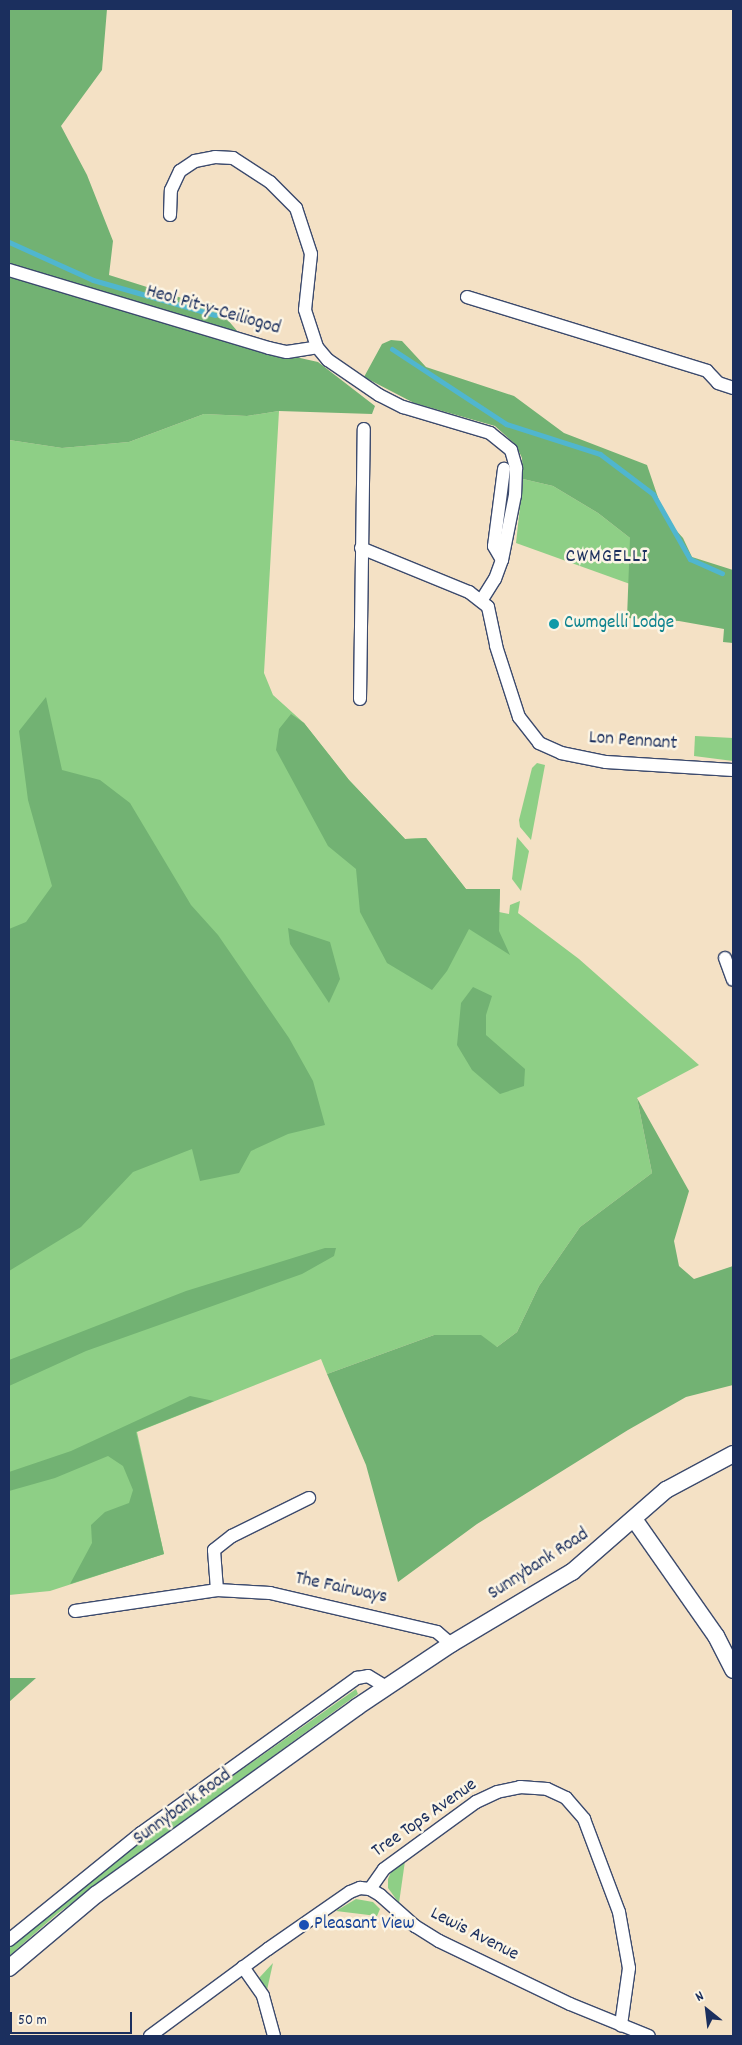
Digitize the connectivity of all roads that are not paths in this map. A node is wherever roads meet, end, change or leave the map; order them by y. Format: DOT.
graph roads {
  1 [pos="170,214"];
  2 [pos="9,270"];
  3 [pos="467,297"];
  4 [pos="317,347"];
  5 [pos="733,388"];
  6 [pos="364,429"];
  7 [pos="504,469"];
  8 [pos="361,548"];
  9 [pos="502,560"];
  10 [pos="481,601"];
  11 [pos="360,698"];
  12 [pos="733,770"];
  13 [pos="725,958"];
  14 [pos="730,984"];
  15 [pos="733,1454"];
  16 [pos="310,1498"];
  17 [pos="634,1519"];
  18 [pos="217,1590"];
  19 [pos="75,1611"];
  20 [pos="451,1644"];
  21 [pos="733,1670"];
  22 [pos="386,1687"];
  23 [pos="370,1888"];
  24 [pos="9,1940"];
  25 [pos="243,1967"];
  26 [pos="9,1968"];
  27 [pos="621,2025"];
  28 [pos="150,2036"];
  29 [pos="274,2036"];
  30 [pos="649,2036"];
  1 -- 4 [label="street"];
  2 -- 4 [label="street, Heol Pit-y-Ceiliogod"];
  3 -- 5 [label="street"];
  4 -- 9 [label="street"];
  6 -- 8 [label="street"];
  7 -- 9 [label="street"];
  8 -- 10 [label="street"];
  8 -- 11 [label="street"];
  9 -- 10 [label="street"];
  10 -- 12 [label="street, Lon Pennant"];
  13 -- 14 [label="street"];
  15 -- 17 [label="street, Sunnybank Road"];
  16 -- 18 [label="street"];
  17 -- 20 [label="street, Sunnybank Road"];
  17 -- 21 [label="street"];
  18 -- 19 [label="street, The Fairways"];
  18 -- 20 [label="street, The Fairways"];
  20 -- 22 [label="street, Sunnybank Road"];
  22 -- 24 [label="street, Sunnybank Road"];
  22 -- 26 [label="street, Sunnybank Road"];
  23 -- 25 [label="street"];
  23 -- 27 [label="street, Lewis Avenue"];
  23 -- 27 [label="street, Tree Tops Avenue"];
  25 -- 28 [label="street"];
  25 -- 29 [label="street"];
  27 -- 30 [label="street, Lewis Avenue"];
}
